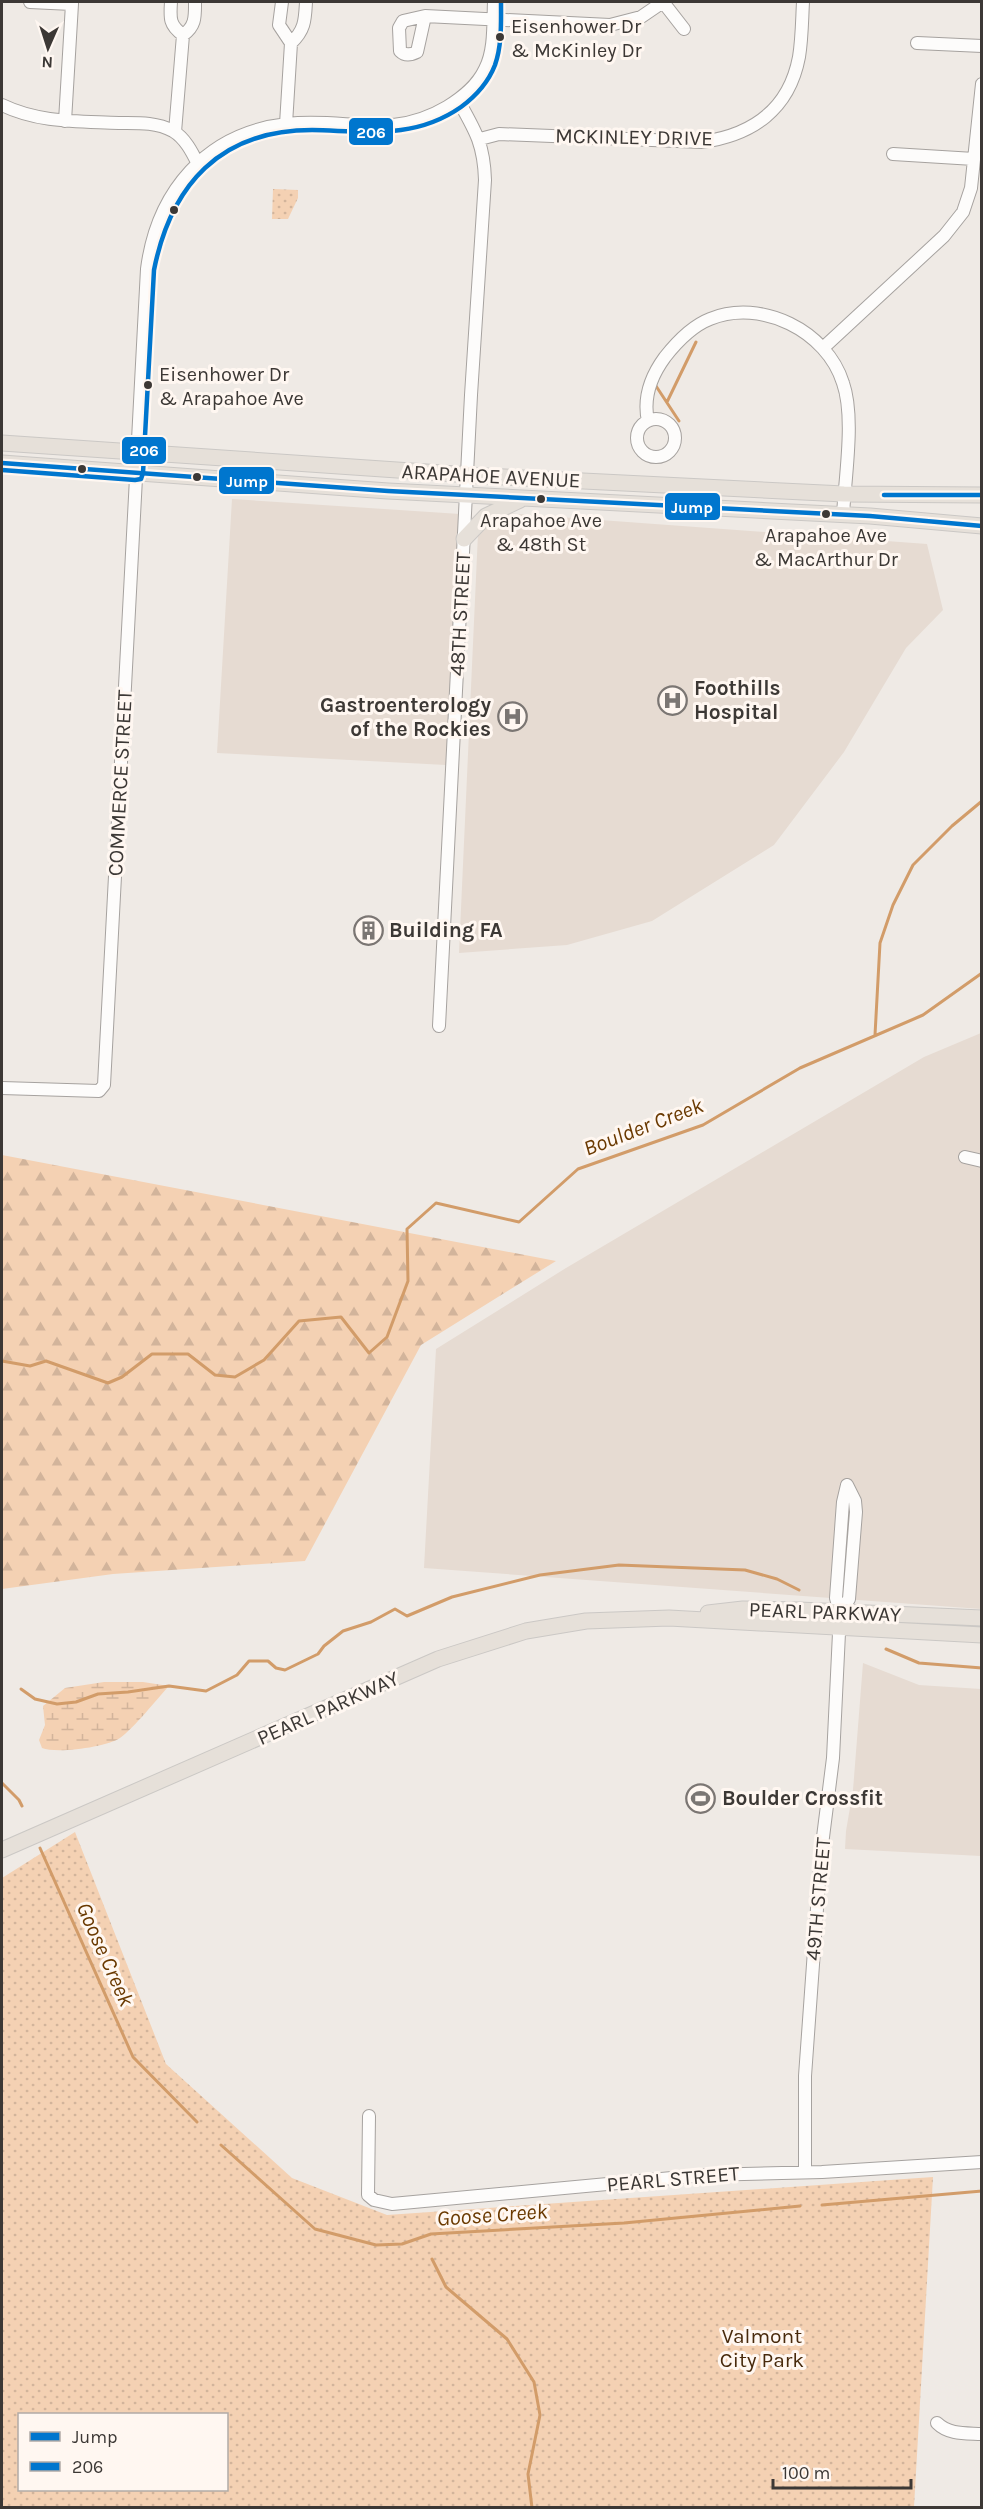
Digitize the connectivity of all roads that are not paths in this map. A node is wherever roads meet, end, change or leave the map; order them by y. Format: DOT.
graph roads {
  1 [pos="30,2"];
  2 [pos="171,2"];
  3 [pos="195,2"];
  4 [pos="282,2"];
  5 [pos="306,2"];
  6 [pos="494,2"];
  7 [pos="663,2"];
  8 [pos="803,2"];
  9 [pos="72,3"];
  10 [pos="425,16"];
  11 [pos="493,19"];
  12 [pos="684,29"];
  13 [pos="183,35"];
  14 [pos="291,43"];
  15 [pos="916,43"];
  16 [pos="981,46"];
  17 [pos="981,84"];
  18 [pos="458,100"];
  19 [pos="2,105"];
  20 [pos="65,121"];
  21 [pos="286,124"];
  22 [pos="175,132"];
  23 [pos="480,139"];
  24 [pos="893,154"];
  25 [pos="974,159"];
  26 [pos="198,164"];
  27 [pos="823,348"];
  28 [pos="648,421"];
  29 [pos="2,443"];
  30 [pos="137,453"];
  31 [pos="2,463"];
  32 [pos="136,473"];
  33 [pos="468,475"];
  34 [pos="844,494"];
  35 [pos="981,495"];
  36 [pos="466,496"];
  37 [pos="522,499"];
  38 [pos="843,515"];
  39 [pos="981,526"];
  40 [pos="464,539"];
  41 [pos="439,1026"];
  42 [pos="2,1088"];
  43 [pos="965,1157"];
  44 [pos="981,1161"];
  45 [pos="981,1618"];
  46 [pos="840,1619"];
  47 [pos="981,1635"];
  48 [pos="2,1850"];
  49 [pos="369,2116"];
  50 [pos="981,2162"];
  51 [pos="805,2172"];
  52 [pos="937,2423"];
  53 [pos="981,2434"];
  1 -- 9 [label="street"];
  2 -- 13 [label="street"];
  3 -- 13 [label="street"];
  4 -- 14 [label="street"];
  5 -- 14 [label="street"];
  6 -- 11 [label="street, COMMERCE STREET"];
  7 -- 11 [label="street"];
  7 -- 12 [label="street"];
  8 -- 23 [label="street, MCKINLEY DRIVE"];
  9 -- 20 [label="street"];
  10 -- 11 [label="street"];
  11 -- 18 [label="street, COMMERCE STREET"];
  13 -- 22 [label="street"];
  14 -- 21 [label="street"];
  15 -- 16 [label="street"];
  17 -- 25 [label="street"];
  18 -- 21 [label="street, COMMERCE STREET"];
  18 -- 23 [label="street, 48TH STREET"];
  19 -- 20 [label="street"];
  20 -- 22 [label="street"];
  21 -- 26 [label="street, COMMERCE STREET"];
  22 -- 26 [label="street"];
  23 -- 33 [label="street, 48TH STREET"];
  24 -- 25 [label="street"];
  25 -- 27 [label="street"];
  26 -- 30 [label="street, COMMERCE STREET"];
  27 -- 28 [label="street"];
  27 -- 34 [label="street"];
  29 -- 30 [label="main road, ARAPAHOE AVENUE"];
  30 -- 32 [label="street, COMMERCE STREET"];
  30 -- 33 [label="main road, ARAPAHOE AVENUE"];
  31 -- 32 [label="main road, ARAPAHOE AVENUE"];
  32 -- 36 [label="main road, ARAPAHOE AVENUE"];
  32 -- 42 [label="street, COMMERCE STREET"];
  33 -- 34 [label="main road, ARAPAHOE AVENUE"];
  33 -- 36 [label="street, 48TH STREET"];
  34 -- 35 [label="main road, ARAPAHOE AVENUE"];
  34 -- 38 [label="street"];
  36 -- 37 [label="main road, ARAPAHOE AVENUE"];
  36 -- 40 [label="street, 48TH STREET"];
  37 -- 38 [label="main road, ARAPAHOE AVENUE"];
  37 -- 40 [label="main road"];
  38 -- 39 [label="main road, ARAPAHOE AVENUE"];
  40 -- 41 [label="street, 48TH STREET"];
  43 -- 44 [label="street"];
  45 -- 46 [label="main road, PEARL PARKWAY"];
  46 -- 46 [label="street"];
  46 -- 47 [label="main road, PEARL PARKWAY"];
  46 -- 48 [label="main road, PEARL PARKWAY"];
  46 -- 51 [label="street, 49TH STREET"];
  49 -- 51 [label="street, PEARL STREET"];
  50 -- 51 [label="street, PEARL STREET"];
  52 -- 53 [label="street"];
}
